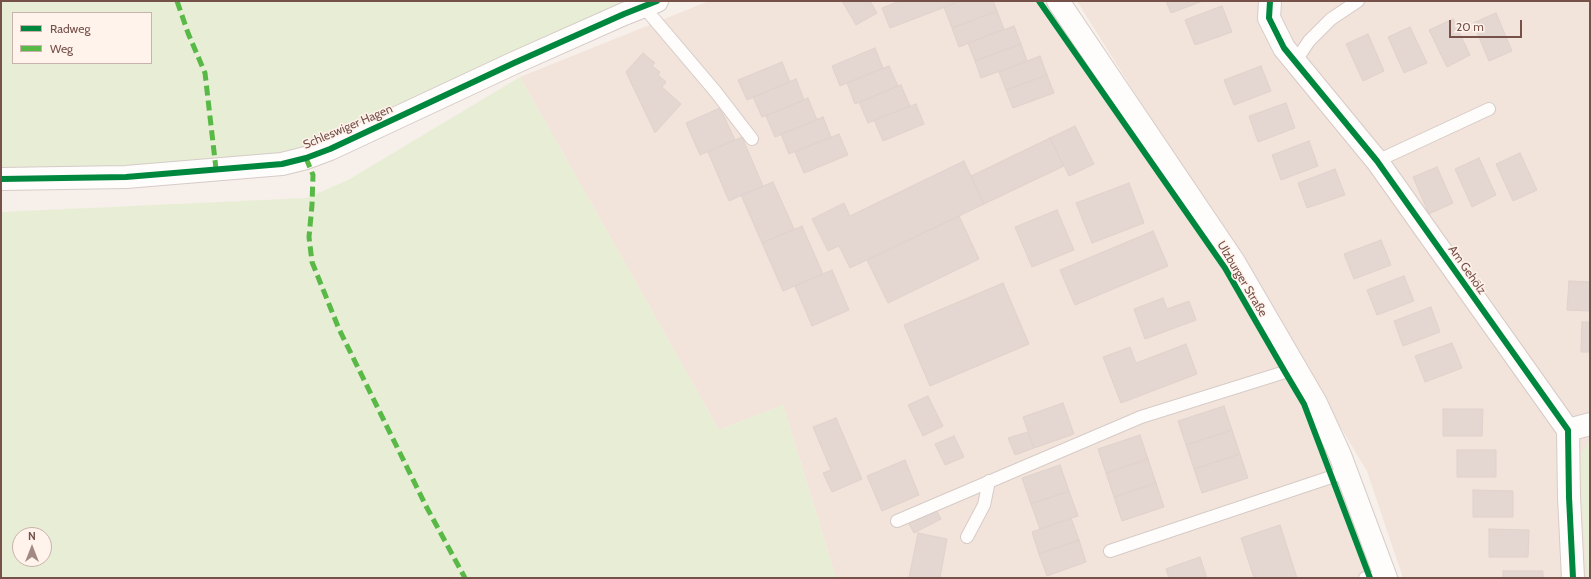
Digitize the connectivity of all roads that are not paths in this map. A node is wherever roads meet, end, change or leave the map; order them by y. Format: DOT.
graph roads {
  1 [pos="1058,1"];
  2 [pos="1255,1"];
  3 [pos="1358,1"];
  4 [pos="650,4"];
  5 [pos="1269,10"];
  6 [pos="1295,62"];
  7 [pos="1489,109"];
  8 [pos="752,140"];
  9 [pos="1377,161"];
  10 [pos="1,179"];
  11 [pos="1294,366"];
  12 [pos="1590,424"];
  13 [pos="1568,430"];
  14 [pos="1346,472"];
  15 [pos="989,481"];
  16 [pos="897,520"];
  17 [pos="967,537"];
  18 [pos="1110,551"];
  19 [pos="1365,578"];
  20 [pos="1386,578"];
  21 [pos="1573,578"];
  1 -- 11 [label="street, Ulzburger Straße"];
  2 -- 5 [label="street, Am Gehölz"];
  3 -- 6 [label="lane"];
  4 -- 8 [label="lane"];
  4 -- 10 [label="street, Schleswiger Hagen"];
  5 -- 6 [label="street, Am Gehölz"];
  6 -- 9 [label="street, Am Gehölz"];
  7 -- 9 [label="lane"];
  9 -- 13 [label="street, Am Gehölz"];
  11 -- 14 [label="street, Ulzburger Straße"];
  11 -- 15 [label="lane"];
  12 -- 13 [label="street"];
  13 -- 21 [label="street"];
  14 -- 18 [label="lane"];
  14 -- 20 [label="street, Ulzburger Straße"];
  15 -- 16 [label="lane"];
  15 -- 17 [label="lane"];
  19 -- 20 [label="lane"];
}
